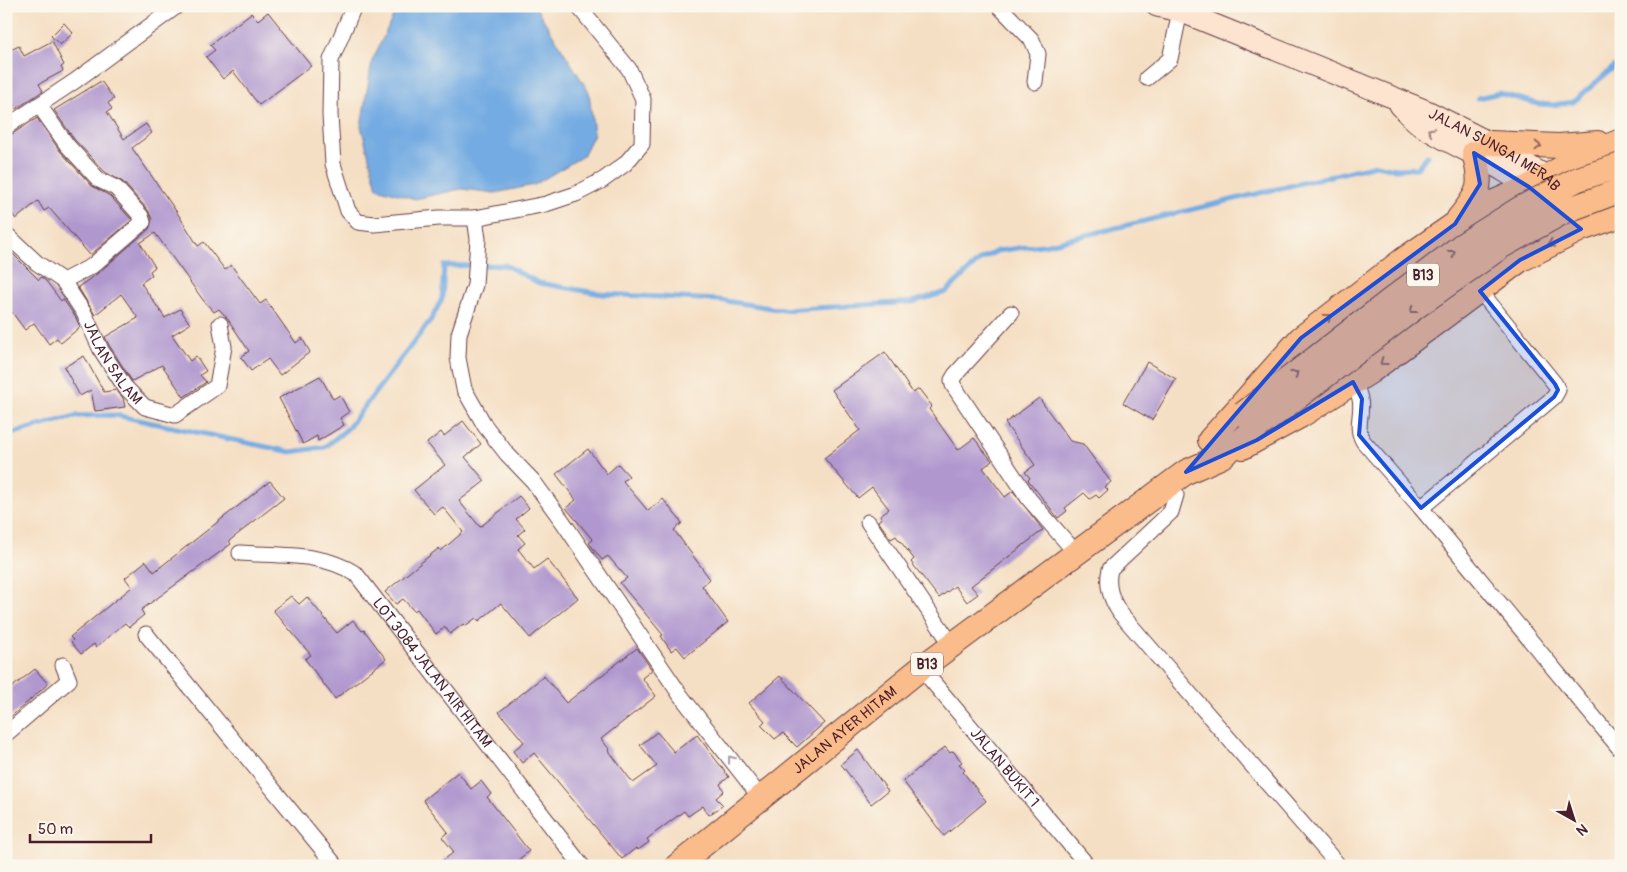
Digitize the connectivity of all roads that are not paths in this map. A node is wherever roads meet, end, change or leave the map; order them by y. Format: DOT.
graph roads {
  1 [pos="177,6"];
  2 [pos="354,6"];
  3 [pos="578,6"];
  4 [pos="999,6"];
  5 [pos="1157,6"];
  6 [pos="1180,11"];
  7 [pos="1147,78"];
  8 [pos="1035,82"];
  9 [pos="39,105"];
  10 [pos="6,127"];
  11 [pos="1621,141"];
  12 [pos="1482,148"];
  13 [pos="1581,157"];
  14 [pos="1621,165"];
  15 [pos="1538,181"];
  16 [pos="1621,190"];
  17 [pos="1485,206"];
  18 [pos="1618,215"];
  19 [pos="475,218"];
  20 [pos="1455,224"];
  21 [pos="1581,229"];
  22 [pos="6,234"];
  23 [pos="1520,260"];
  24 [pos="63,281"];
  25 [pos="1480,291"];
  26 [pos="1011,313"];
  27 [pos="220,324"];
  28 [pos="1353,382"];
  29 [pos="1248,422"];
  30 [pos="1216,448"];
  31 [pos="1179,478"];
  32 [pos="1421,508"];
  33 [pos="868,522"];
  34 [pos="240,553"];
  35 [pos="1076,553"];
  36 [pos="146,634"];
  37 [pos="952,645"];
  38 [pos="62,665"];
  39 [pos="921,668"];
  40 [pos="6,734"];
  41 [pos="1621,750"];
  42 [pos="761,798"];
  43 [pos="336,866"];
  44 [pos="582,866"];
  45 [pos="677,866"];
  46 [pos="1088,866"];
  47 [pos="1339,866"];
  1 -- 9 [label="street"];
  2 -- 19 [label="street"];
  3 -- 19 [label="street"];
  4 -- 8 [label="street"];
  5 -- 6 [label="street, JALAN SUNGAI MERAB"];
  6 -- 7 [label="street"];
  6 -- 12 [label="street, JALAN SUNGAI MERAB"];
  9 -- 10 [label="street"];
  9 -- 24 [label="street"];
  12 -- 11 [label="main road, one-way"];
  11 -- 13 [label="main road"];
  12 -- 15 [label="street, JALAN SUNGAI MERAB"];
  12 -- 20 [label="main road"];
  13 -- 15 [label="main road"];
  13 -- 18 [label="main road"];
  29 -- 14 [label="main road, B13, one-way, bridge"];
  15 -- 17 [label="main road"];
  15 -- 21 [label="street, JALAN SUNGAI MERAB"];
  16 -- 29 [label="main road, B13, one-way, bridge"];
  17 -- 20 [label="main road"];
  17 -- 23 [label="main road"];
  18 -- 21 [label="main road"];
  42 -- 19 [label="street, one-way"];
  30 -- 20 [label="main road, one-way"];
  21 -- 23 [label="main road, one-way"];
  22 -- 24 [label="street, JALAN SALAM"];
  23 -- 25 [label="main road"];
  24 -- 27 [label="street, JALAN SALAM"];
  25 -- 28 [label="main road, one-way"];
  25 -- 32 [label="street"];
  26 -- 35 [label="street"];
  28 -- 30 [label="main road"];
  28 -- 32 [label="street"];
  29 -- 30 [label="main road, JALAN AYER HITAM / B13"];
  30 -- 31 [label="main road, JALAN AYER HITAM / B13"];
  31 -- 35 [label="main road, JALAN AYER HITAM / B13"];
  31 -- 47 [label="street"];
  32 -- 41 [label="street"];
  33 -- 37 [label="street"];
  34 -- 44 [label="street, LOT 3084 JALAN AIR HITAM"];
  35 -- 37 [label="main road, JALAN AYER HITAM / B13"];
  36 -- 43 [label="street"];
  37 -- 39 [label="main road, JALAN AYER HITAM / B13"];
  38 -- 40 [label="street"];
  39 -- 42 [label="main road, JALAN AYER HITAM / B13"];
  39 -- 46 [label="street, JALAN BUKIT 1"];
  42 -- 45 [label="main road, JALAN AYER HITAM / B13"];
}
